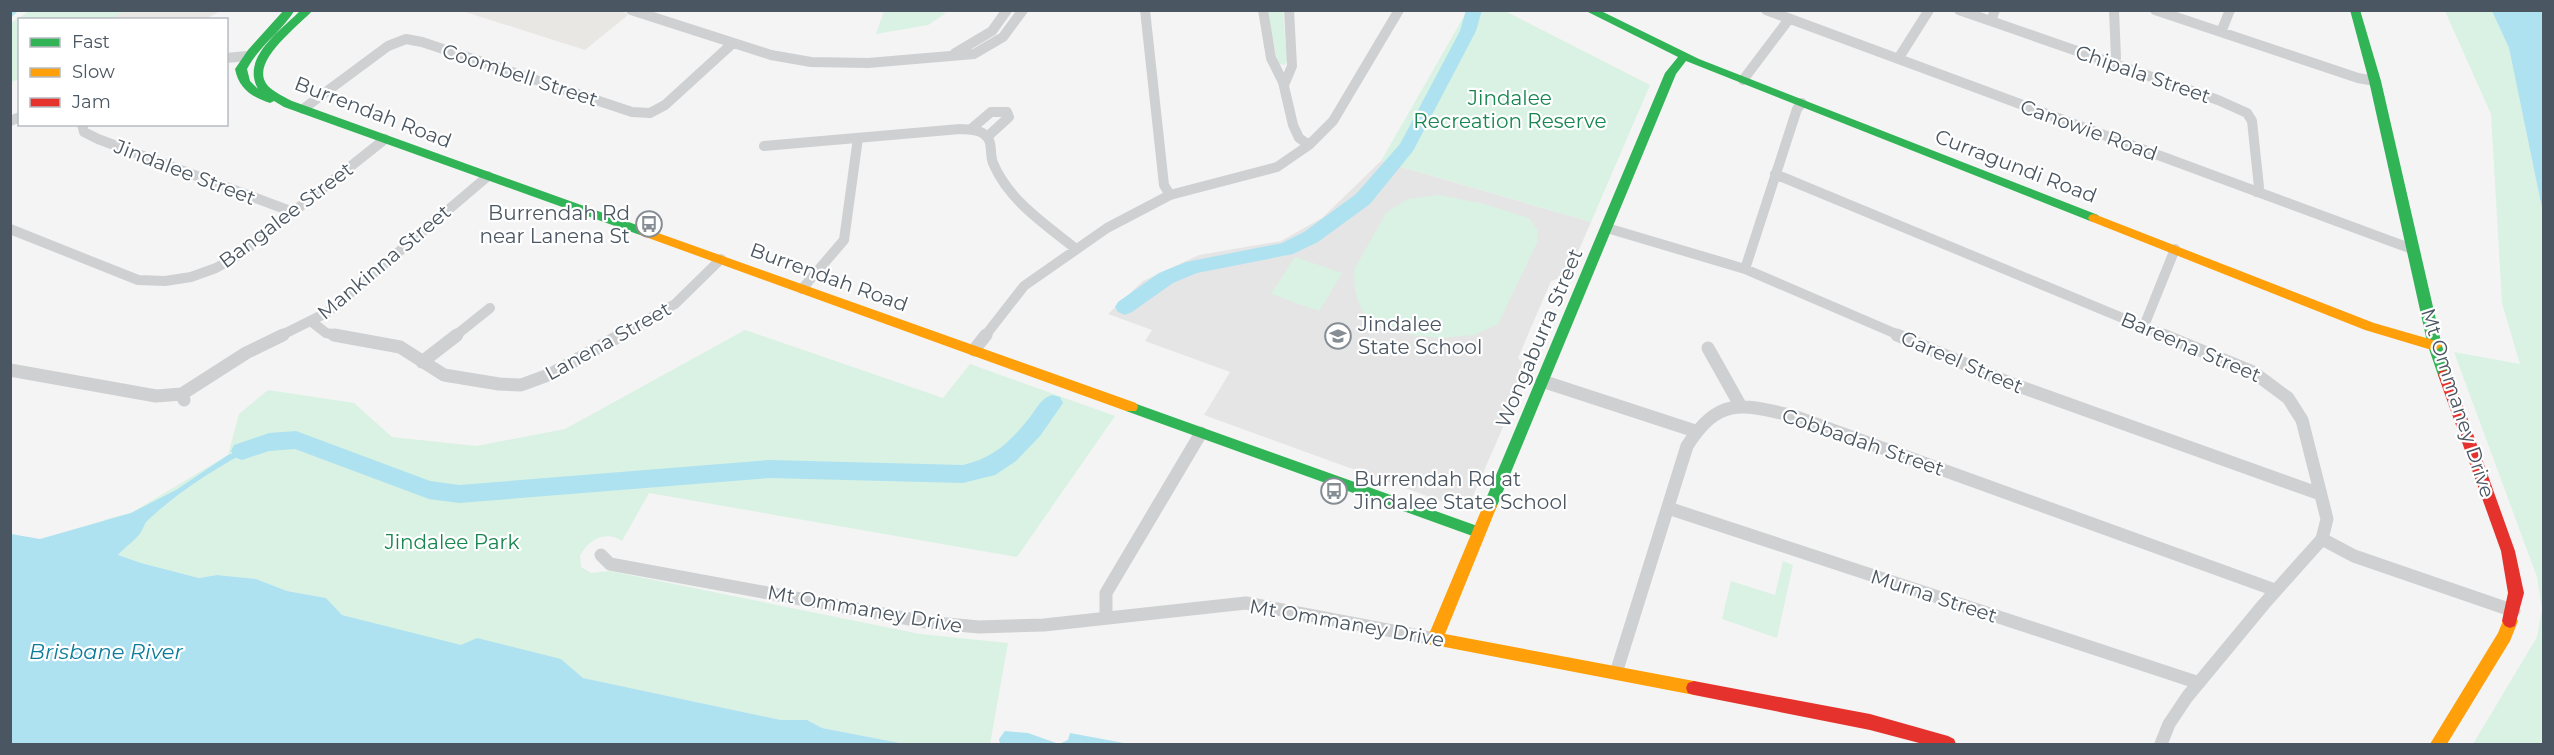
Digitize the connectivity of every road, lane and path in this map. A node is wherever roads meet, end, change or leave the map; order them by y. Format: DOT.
graph roads {
  1 [pos="290,10"];
  2 [pos="299,10"];
  3 [pos="308,10"];
  4 [pos="631,10"];
  5 [pos="1007,10"];
  6 [pos="1023,10"];
  7 [pos="1145,10"];
  8 [pos="1263,10"];
  9 [pos="1288,10"];
  10 [pos="1399,10"];
  11 [pos="1588,10"];
  12 [pos="1766,10"];
  13 [pos="1929,10"];
  14 [pos="1959,10"];
  15 [pos="1995,10"];
  16 [pos="2114,10"];
  17 [pos="2156,10"];
  18 [pos="2230,10"];
  19 [pos="2355,10"];
  20 [pos="1789,19"];
  21 [pos="1991,21"];
  22 [pos="273,32"];
  23 [pos="2221,32"];
  24 [pos="733,43"];
  25 [pos="951,55"];
  26 [pos="1684,57"];
  27 [pos="228,58"];
  28 [pos="1899,59"];
  29 [pos="250,60"];
  30 [pos="228,64"];
  31 [pos="2114,64"];
  32 [pos="1743,80"];
  33 [pos="2375,81"];
  34 [pos="1284,85"];
  35 [pos="1802,103"];
  36 [pos="303,109"];
  37 [pos="82,126"];
  38 [pos="971,129"];
  39 [pos="987,137"];
  40 [pos="858,138"];
  41 [pos="385,139"];
  42 [pos="1309,145"];
  43 [pos="764,146"];
  44 [pos="1775,174"];
  45 [pos="488,176"];
  46 [pos="2256,192"];
  47 [pos="1170,195"];
  48 [pos="293,212"];
  49 [pos="1607,228"];
  50 [pos="10,229"];
  51 [pos="1076,249"];
  52 [pos="2175,249"];
  53 [pos="2412,249"];
  54 [pos="721,260"];
  55 [pos="1745,269"];
  56 [pos="802,289"];
  57 [pos="490,308"];
  58 [pos="312,322"];
  59 [pos="2144,326"];
  60 [pos="2435,346"];
  61 [pos="1708,348"];
  62 [pos="974,350"];
  63 [pos="422,362"];
  64 [pos="10,370"];
  65 [pos="1542,381"];
  66 [pos="1740,405"];
  67 [pos="1695,430"];
  68 [pos="1201,433"];
  69 [pos="2320,494"];
  70 [pos="1668,508"];
  71 [pos="1478,532"];
  72 [pos="2322,539"];
  73 [pos="601,555"];
  74 [pos="2275,590"];
  75 [pos="2514,611"];
  76 [pos="1106,618"];
  77 [pos="1435,639"];
  78 [pos="1616,673"];
  79 [pos="2199,683"];
  80 [pos="1948,744"];
  81 [pos="2161,744"];
  82 [pos="2438,744"];
  1 -- 22 [label="street"];
  2 -- 22 [label="street"];
  3 -- 29 [label="street"];
  4 -- 24 [label="street"];
  5 -- 25 [label="street"];
  6 -- 25 [label="street"];
  7 -- 47 [label="street"];
  8 -- 34 [label="street"];
  9 -- 34 [label="street"];
  10 -- 42 [label="street"];
  11 -- 26 [label="street, Curragundi Road"];
  12 -- 20 [label="street, Canowie Road"];
  13 -- 28 [label="street"];
  14 -- 21 [label="street, Chipala Street"];
  15 -- 21 [label="street"];
  16 -- 31 [label="street"];
  17 -- 23 [label="street"];
  18 -- 23 [label="street"];
  19 -- 33 [label="street, Mt Ommaney Drive"];
  20 -- 28 [label="street, Canowie Road"];
  20 -- 32 [label="street"];
  21 -- 31 [label="street, Chipala Street"];
  22 -- 29 [label="street"];
  23 -- 33 [label="street"];
  24 -- 25 [label="street"];
  24 -- 36 [label="street, Coombell Street"];
  26 -- 32 [label="street, Curragundi Road"];
  26 -- 49 [label="street, Wongaburra Street"];
  27 -- 29 [label="street"];
  28 -- 46 [label="street, Canowie Road"];
  29 -- 30 [label="street"];
  29 -- 36 [label="street, Burrendah Road"];
  31 -- 46 [label="street, Chipala Street"];
  32 -- 35 [label="street, Curragundi Road"];
  33 -- 53 [label="street, Mt Ommaney Drive"];
  34 -- 42 [label="street"];
  35 -- 44 [label="street"];
  35 -- 52 [label="street, Curragundi Road"];
  36 -- 41 [label="street, Burrendah Road"];
  37 -- 48 [label="street, Jindalee Street"];
  38 -- 39 [label="street"];
  38 -- 39 [label="street"];
  38 -- 40 [label="street"];
  39 -- 51 [label="street"];
  40 -- 43 [label="street"];
  40 -- 56 [label="street"];
  41 -- 45 [label="street, Burrendah Road"];
  41 -- 48 [label="street, Bangalee Street"];
  42 -- 47 [label="street"];
  44 -- 55 [label="street"];
  44 -- 59 [label="street, Bareena Street"];
  45 -- 54 [label="street, Burrendah Road"];
  45 -- 58 [label="street, Mankinna Street"];
  46 -- 53 [label="street, Canowie Road"];
  47 -- 51 [label="street"];
  48 -- 50 [label="street, Bangalee Street"];
  49 -- 55 [label="street, Gareel Street"];
  49 -- 65 [label="street, Wongaburra Street"];
  51 -- 62 [label="street"];
  52 -- 59 [label="street"];
  52 -- 60 [label="street, Curragundi Road"];
  53 -- 60 [label="street, Mt Ommaney Drive"];
  54 -- 56 [label="street, Burrendah Road"];
  54 -- 63 [label="street, Lanena Street"];
  55 -- 69 [label="street, Gareel Street"];
  56 -- 62 [label="street, Burrendah Road"];
  57 -- 63 [label="street"];
  58 -- 63 [label="street, Lanena Street"];
  58 -- 64 [label="street, Mankinna Street"];
  59 -- 69 [label="street, Bareena Street"];
  60 -- 75 [label="street, Mt Ommaney Drive"];
  61 -- 66 [label="street"];
  62 -- 68 [label="street, Burrendah Road"];
  65 -- 67 [label="street"];
  65 -- 71 [label="street, Wongaburra Street"];
  66 -- 67 [label="street"];
  66 -- 74 [label="street, Cobbadah Street"];
  67 -- 70 [label="street"];
  68 -- 71 [label="street, Burrendah Road"];
  68 -- 76 [label="street"];
  69 -- 72 [label="street, Bareena Street"];
  70 -- 78 [label="street"];
  70 -- 79 [label="street, Murna Street"];
  71 -- 77 [label="street, Wongaburra Street"];
  72 -- 74 [label="street"];
  72 -- 75 [label="street"];
  73 -- 76 [label="street, Mt Ommaney Drive"];
  74 -- 79 [label="street"];
  75 -- 82 [label="street, Mt Ommaney Drive"];
  76 -- 77 [label="street, Mt Ommaney Drive"];
  77 -- 78 [label="street, Mt Ommaney Drive"];
  78 -- 80 [label="street, Mt Ommaney Drive"];
  79 -- 81 [label="street"];
}
